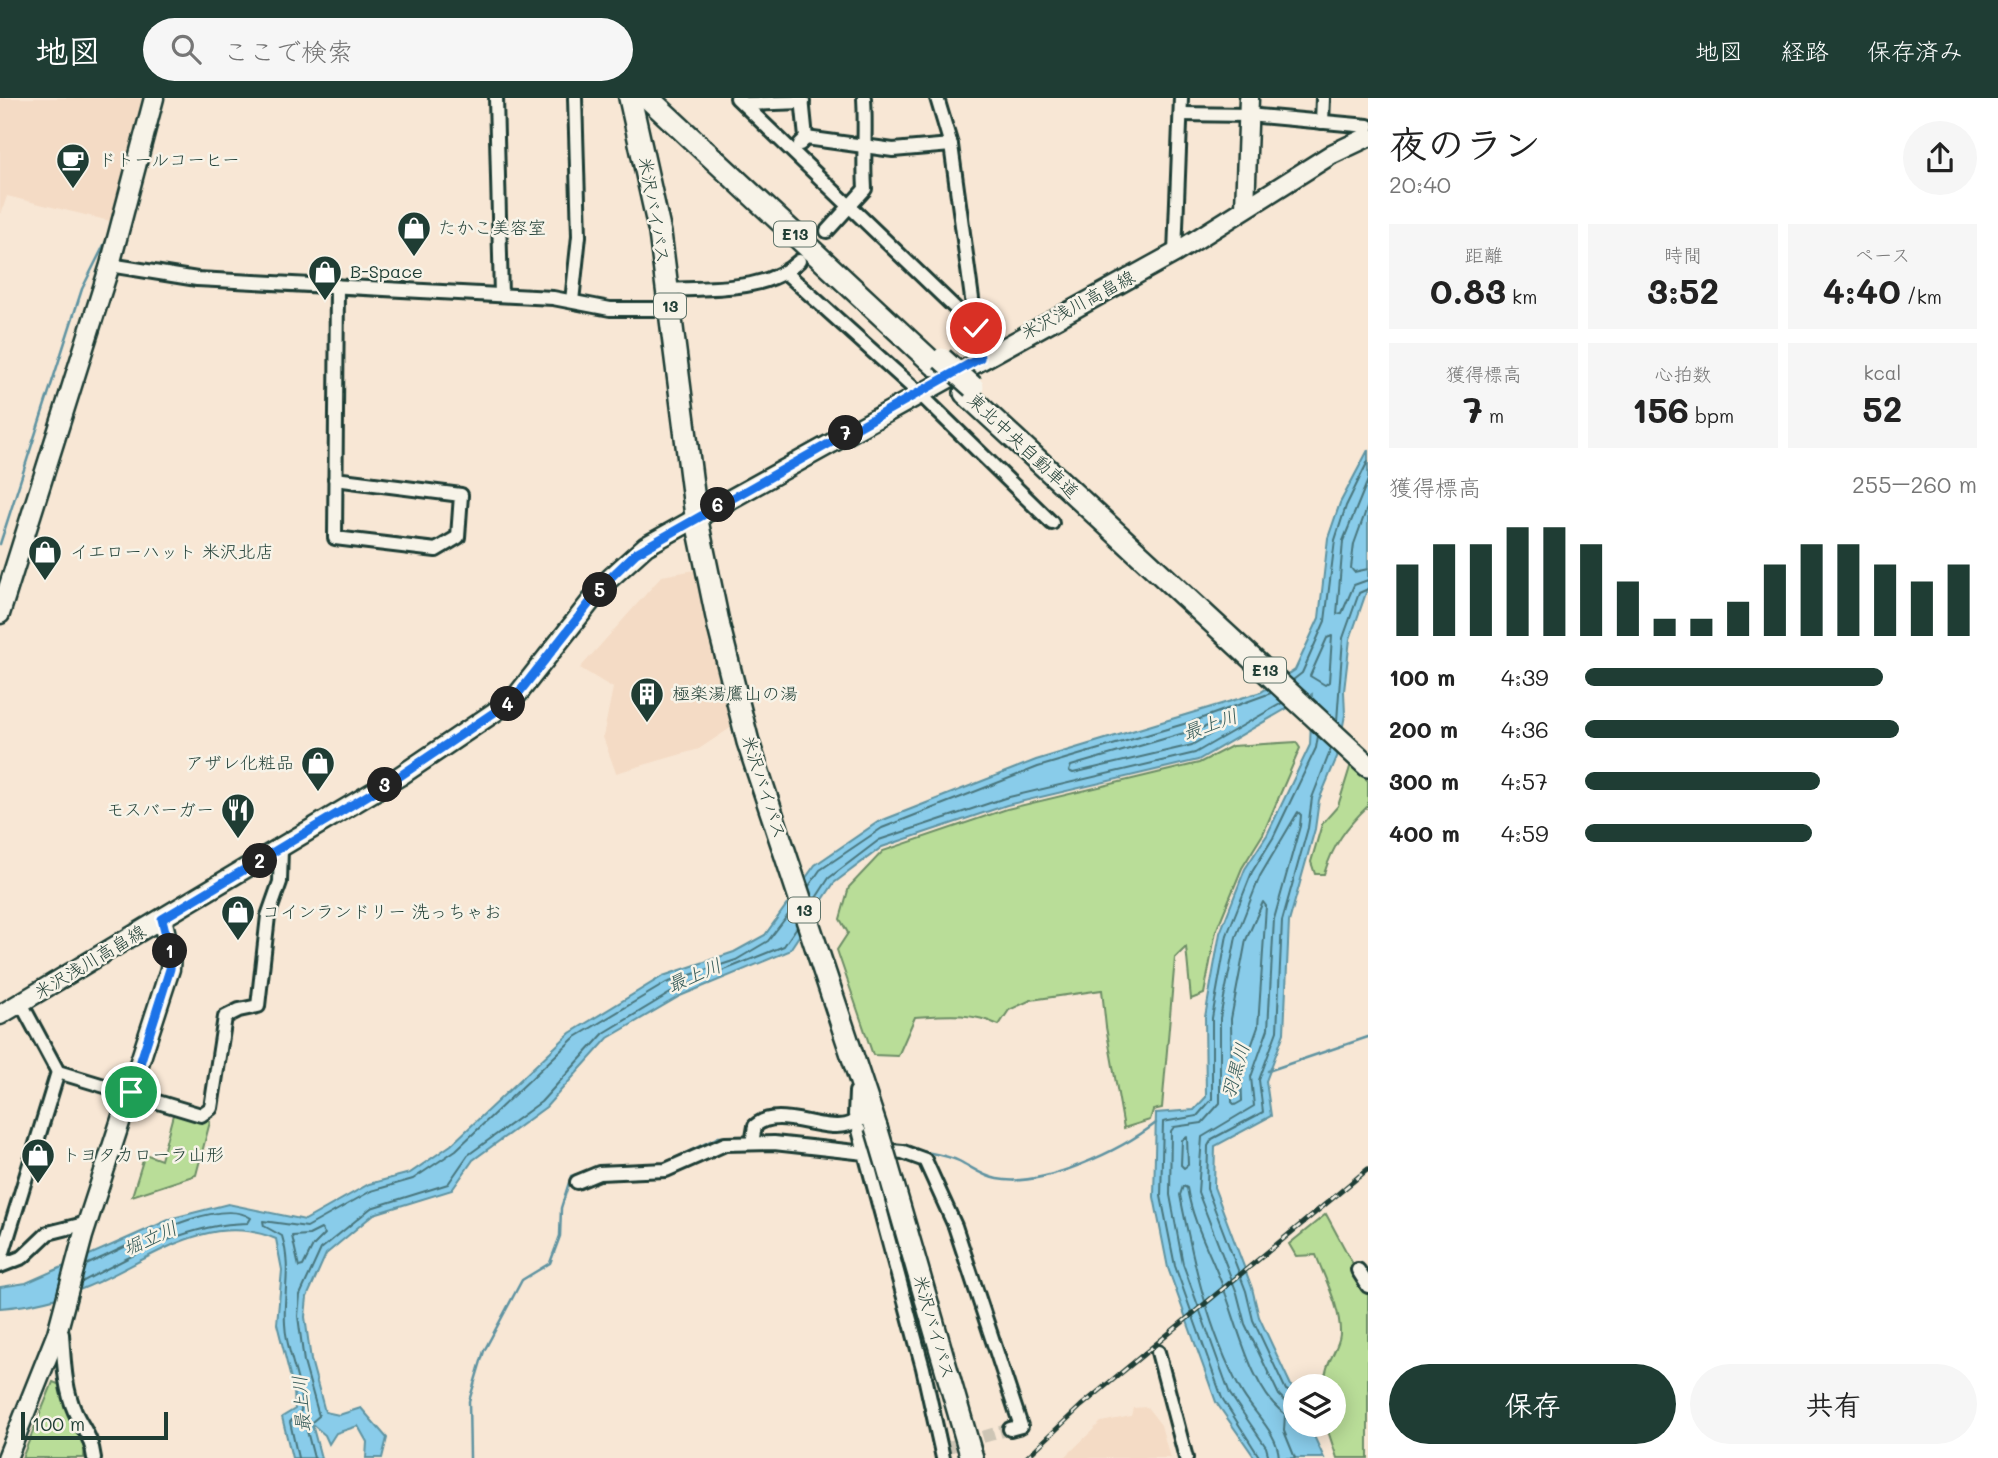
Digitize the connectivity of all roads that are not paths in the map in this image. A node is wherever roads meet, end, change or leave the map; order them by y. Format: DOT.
graph roads {
  1 [pos="154,98"];
  2 [pos="496,98"];
  3 [pos="575,98"];
  4 [pos="630,98"];
  5 [pos="864,98"];
  6 [pos="937,98"];
  7 [pos="1181,98"];
  8 [pos="1323,98"];
  9 [pos="654,100"];
  10 [pos="803,100"];
  11 [pos="741,101"];
  12 [pos="1249,106"];
  13 [pos="1181,114"];
  14 [pos="1322,122"];
  15 [pos="1366,126"];
  16 [pos="806,138"];
  17 [pos="951,145"];
  18 [pos="864,146"];
  19 [pos="794,150"];
  20 [pos="851,205"];
  21 [pos="1245,208"];
  22 [pos="827,231"];
  23 [pos="1175,253"];
  24 [pos="799,261"];
  25 [pos="110,265"];
  26 [pos="785,272"];
  27 [pos="337,286"];
  28 [pos="501,295"];
  29 [pos="669,299"];
  30 [pos="572,301"];
  31 [pos="976,328"];
  32 [pos="980,358"];
  33 [pos="919,393"];
  34 [pos="335,479"];
  35 [pos="696,516"];
  36 [pos="1052,523"];
  37 [pos="1165,572"];
  38 [pos="0,614"];
  39 [pos="1368,755"];
  40 [pos="1368,765"];
  41 [pos="281,849"];
  42 [pos="162,919"];
  43 [pos="20,1003"];
  44 [pos="0,1015"];
  45 [pos="58,1072"];
  46 [pos="131,1092"];
  47 [pos="864,1124"];
  48 [pos="752,1138"];
  49 [pos="877,1154"];
  50 [pos="577,1182"];
  51 [pos="85,1230"];
  52 [pos="0,1264"];
  53 [pos="1358,1270"];
  54 [pos="1368,1286"];
  55 [pos="58,1333"];
  56 [pos="1158,1352"];
  57 [pos="1010,1429"];
  58 [pos="944,1452"];
  59 [pos="7,1458"];
  60 [pos="94,1458"];
  61 [pos="972,1458"];
  62 [pos="1186,1458"];
  1 -- 25 [label="main road"];
  2 -- 28 [label="street"];
  3 -- 30 [label="street"];
  4 -- 29 [label="highway, 米沢バイパス / 13"];
  5 -- 18 [label="street"];
  6 -- 17 [label="street"];
  7 -- 13 [label="street"];
  8 -- 14 [label="street"];
  9 -- 37 [label="highway, 東北中央自動車道 / E13, bridge"];
  10 -- 11 [label="street"];
  10 -- 16 [label="street"];
  11 -- 19 [label="street"];
  12 -- 13 [label="street"];
  12 -- 14 [label="street"];
  12 -- 21 [label="main road"];
  13 -- 23 [label="street"];
  14 -- 15 [label="street"];
  15 -- 21 [label="main road, 米沢浅川高畠線"];
  16 -- 18 [label="street"];
  16 -- 19 [label="street"];
  17 -- 18 [label="street"];
  17 -- 31 [label="street"];
  18 -- 20 [label="street"];
  19 -- 20 [label="street"];
  20 -- 22 [label="street"];
  20 -- 31 [label="street"];
  21 -- 23 [label="main road, 米沢浅川高畠線"];
  23 -- 32 [label="main road, 米沢浅川高畠線"];
  24 -- 26 [label="street"];
  25 -- 27 [label="street"];
  25 -- 38 [label="main road"];
  26 -- 29 [label="street"];
  26 -- 33 [label="street"];
  27 -- 28 [label="street"];
  27 -- 34 [label="street"];
  28 -- 30 [label="street"];
  29 -- 30 [label="street"];
  29 -- 35 [label="highway, 米沢バイパス / 13"];
  31 -- 32 [label="street"];
  32 -- 33 [label="main road, 米沢浅川高畠線"];
  33 -- 35 [label="main road, 米沢浅川高畠線"];
  33 -- 36 [label="street"];
  34 -- 34 [label="street"];
  35 -- 41 [label="main road, 米沢浅川高畠線"];
  35 -- 47 [label="highway, 米沢バイパス / 13"];
  37 -- 39 [label="highway, 東北中央自動車道 / E13"];
  37 -- 40 [label="highway, 東北中央自動車道 / E13"];
  41 -- 42 [label="main road, 米沢浅川高畠線"];
  41 -- 46 [label="street"];
  42 -- 43 [label="main road, 米沢浅川高畠線"];
  42 -- 46 [label="main road"];
  43 -- 44 [label="main road, 米沢浅川高畠線"];
  43 -- 45 [label="street"];
  45 -- 46 [label="street"];
  45 -- 52 [label="street"];
  46 -- 51 [label="main road"];
  47 -- 48 [label="street"];
  47 -- 49 [label="highway, 米沢バイパス / 13, bridge"];
  48 -- 49 [label="street"];
  48 -- 50 [label="street"];
  49 -- 57 [label="street"];
  49 -- 58 [label="street"];
  49 -- 61 [label="highway, 米沢バイパス / 13"];
  51 -- 52 [label="street"];
  51 -- 55 [label="main road"];
  53 -- 54 [label="street"];
  55 -- 59 [label="main road"];
  55 -- 60 [label="street"];
  56 -- 62 [label="street"];
}
